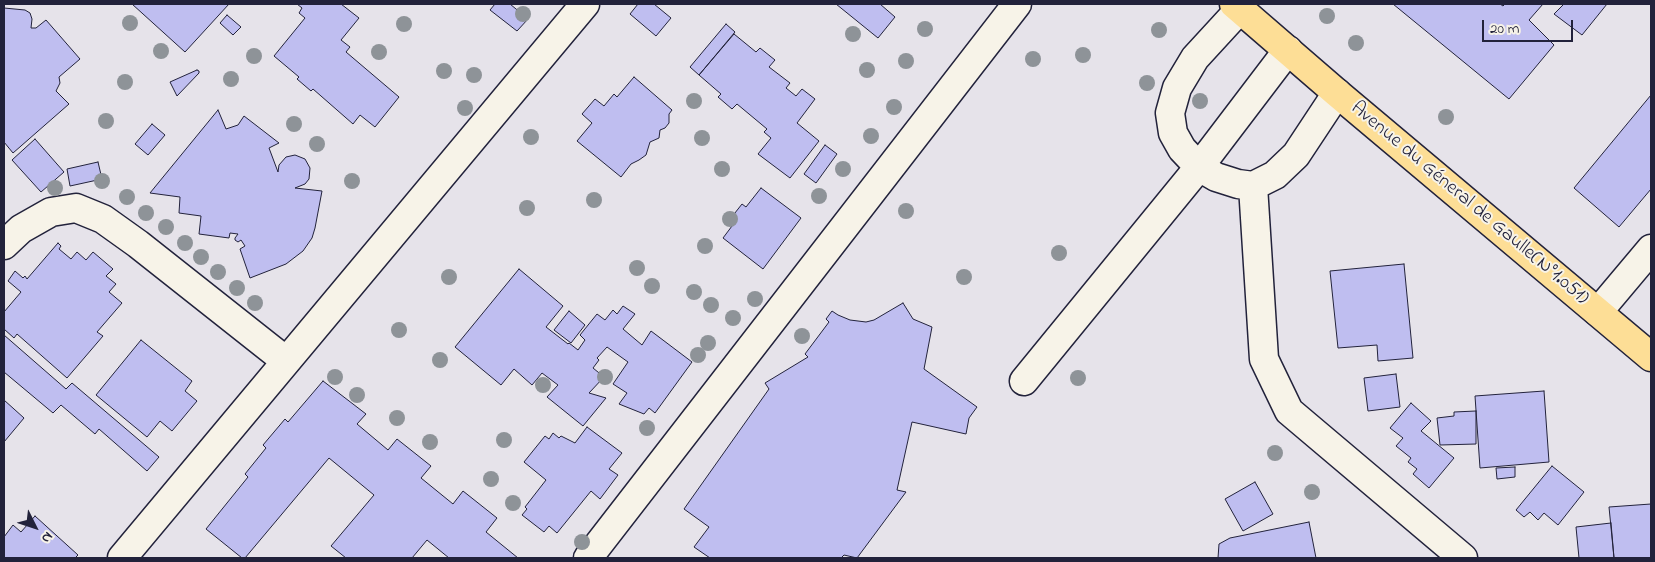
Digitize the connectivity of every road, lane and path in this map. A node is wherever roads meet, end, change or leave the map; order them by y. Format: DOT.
graph roads {
  1 [pos="585,4"];
  2 [pos="1017,4"];
  3 [pos="1237,6"];
  4 [pos="1288,50"];
  5 [pos="1337,93"];
  6 [pos="1199,167"];
  7 [pos="1253,186"];
  8 [pos="4,245"];
  9 [pos="1651,250"];
  10 [pos="1598,312"];
  11 [pos="1651,357"];
  12 [pos="286,361"];
  13 [pos="1024,381"];
  14 [pos="122,558"];
  15 [pos="588,558"];
  16 [pos="1462,558"];
  1 -- 12 [label="street"];
  2 -- 15 [label="street"];
  3 -- 4 [label="main road, Avenue du Géneral de Gaulle(N°1.051)"];
  3 -- 6 [label="street"];
  4 -- 5 [label="main road, Avenue du Géneral de Gaulle(N°1.051)"];
  4 -- 6 [label="street"];
  5 -- 7 [label="street"];
  5 -- 10 [label="main road, Avenue du Géneral de Gaulle(N°1.051)"];
  6 -- 7 [label="street"];
  6 -- 13 [label="street"];
  7 -- 16 [label="street"];
  8 -- 12 [label="street"];
  9 -- 10 [label="street"];
  10 -- 11 [label="main road, Avenue du Géneral de Gaulle(N°1.051)"];
  12 -- 14 [label="street"];
}
